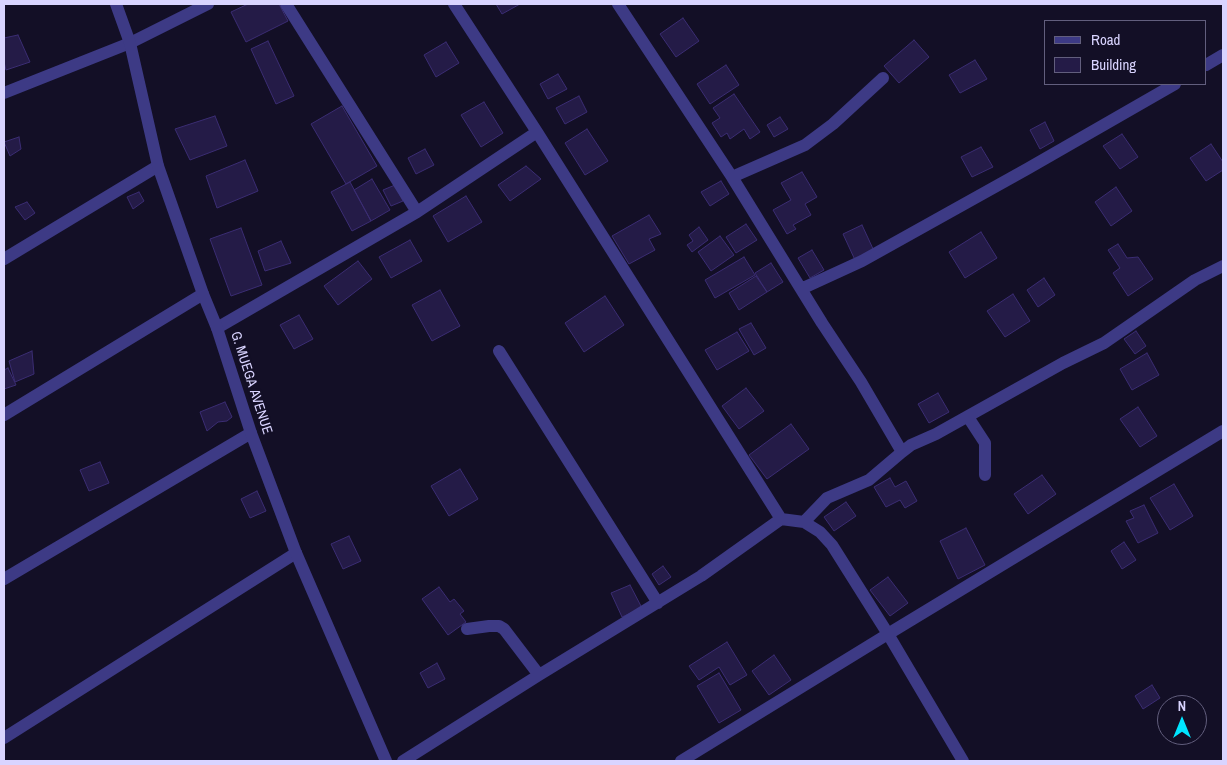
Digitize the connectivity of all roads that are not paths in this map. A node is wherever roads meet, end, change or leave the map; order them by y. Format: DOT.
graph roads {
  1 [pos="116,4"];
  2 [pos="208,4"];
  3 [pos="286,4"];
  4 [pos="454,4"];
  5 [pos="618,4"];
  6 [pos="130,42"];
  7 [pos="1223,55"];
  8 [pos="1207,64"];
  9 [pos="883,78"];
  10 [pos="1172,85"];
  11 [pos="4,93"];
  12 [pos="537,132"];
  13 [pos="158,166"];
  14 [pos="732,177"];
  15 [pos="417,212"];
  16 [pos="4,259"];
  17 [pos="1223,266"];
  18 [pos="801,289"];
  19 [pos="203,294"];
  20 [pos="217,328"];
  21 [pos="499,350"];
  22 [pos="4,415"];
  23 [pos="968,417"];
  24 [pos="1223,431"];
  25 [pos="251,433"];
  26 [pos="902,452"];
  27 [pos="985,475"];
  28 [pos="781,519"];
  29 [pos="804,522"];
  30 [pos="296,553"];
  31 [pos="4,579"];
  32 [pos="658,603"];
  33 [pos="467,630"];
  34 [pos="888,634"];
  35 [pos="539,675"];
  36 [pos="4,738"];
  37 [pos="386,761"];
  38 [pos="403,761"];
  39 [pos="681,761"];
  40 [pos="963,761"];
  1 -- 6 [label="street, G. MUEGA AVENUE"];
  2 -- 6 [label="street"];
  3 -- 15 [label="street"];
  4 -- 12 [label="street"];
  5 -- 14 [label="street"];
  6 -- 11 [label="street"];
  6 -- 13 [label="street, G. MUEGA AVENUE"];
  7 -- 8 [label="street"];
  9 -- 14 [label="street"];
  10 -- 18 [label="street"];
  12 -- 15 [label="street"];
  12 -- 28 [label="street"];
  13 -- 16 [label="street"];
  13 -- 19 [label="street, G. MUEGA AVENUE"];
  14 -- 18 [label="street"];
  15 -- 20 [label="street"];
  17 -- 23 [label="street"];
  18 -- 26 [label="street"];
  19 -- 20 [label="street, G. MUEGA AVENUE"];
  19 -- 22 [label="street"];
  20 -- 25 [label="street, G. MUEGA AVENUE"];
  21 -- 32 [label="street"];
  23 -- 26 [label="street"];
  23 -- 27 [label="street"];
  24 -- 34 [label="street"];
  25 -- 30 [label="street, G. MUEGA AVENUE"];
  25 -- 31 [label="street"];
  26 -- 29 [label="street"];
  28 -- 29 [label="street"];
  28 -- 32 [label="street"];
  29 -- 34 [label="street"];
  30 -- 36 [label="street"];
  30 -- 37 [label="street, G. MUEGA AVENUE"];
  32 -- 35 [label="street"];
  33 -- 35 [label="street"];
  34 -- 39 [label="street"];
  34 -- 40 [label="street"];
  35 -- 38 [label="street"];
}
